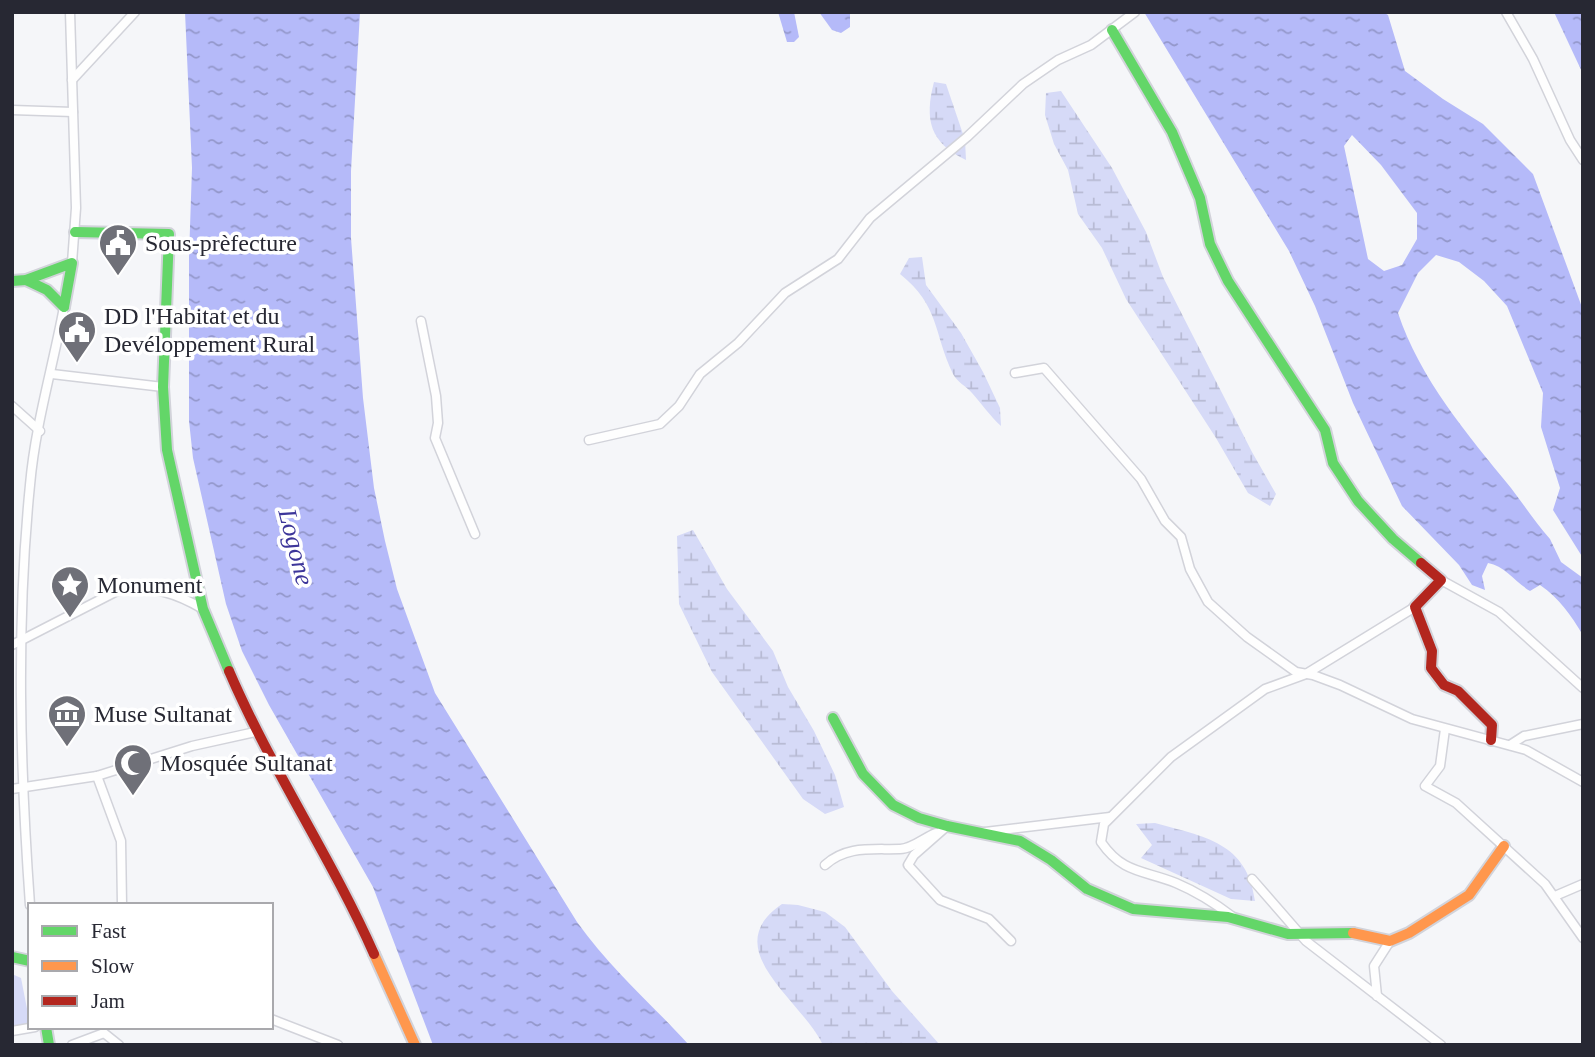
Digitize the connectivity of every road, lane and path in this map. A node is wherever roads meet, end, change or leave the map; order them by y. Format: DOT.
graph roads {
  1 [pos="70,12"];
  2 [pos="135,12"];
  3 [pos="1135,12"];
  4 [pos="1506,12"];
  5 [pos="1112,30"];
  6 [pos="72,80"];
  7 [pos="12,110"];
  8 [pos="74,112"];
  9 [pos="1583,160"];
  10 [pos="75,232"];
  11 [pos="72,263"];
  12 [pos="26,280"];
  13 [pos="12,281"];
  14 [pos="64,307"];
  15 [pos="421,321"];
  16 [pos="52,373"];
  17 [pos="1015,373"];
  18 [pos="163,387"];
  19 [pos="12,406"];
  20 [pos="40,431"];
  21 [pos="589,440"];
  22 [pos="475,534"];
  23 [pos="1441,580"];
  24 [pos="1415,607"];
  25 [pos="203,609"];
  26 [pos="17,644"];
  27 [pos="1306,674"];
  28 [pos="1583,688"];
  29 [pos="833,718"];
  30 [pos="1583,724"];
  31 [pos="1565,728"];
  32 [pos="1445,729"];
  33 [pos="1583,731"];
  34 [pos="256,732"];
  35 [pos="1491,740"];
  36 [pos="1510,745"];
  37 [pos="97,776"];
  38 [pos="1583,782"];
  39 [pos="17,788"];
  40 [pos="1111,817"];
  41 [pos="942,829"];
  42 [pos="985,832"];
  43 [pos="1504,846"];
  44 [pos="825,865"];
  45 [pos="1252,879"];
  46 [pos="1583,884"];
  47 [pos="1555,896"];
  48 [pos="30,903"];
  49 [pos="122,903"];
  50 [pos="1235,919"];
  51 [pos="1301,935"];
  52 [pos="1583,938"];
  53 [pos="1011,941"];
  54 [pos="1390,941"];
  55 [pos="1377,996"];
  56 [pos="273,1019"];
  57 [pos="72,1045"];
  58 [pos="120,1045"];
  59 [pos="338,1045"];
  60 [pos="415,1045"];
  61 [pos="1441,1045"];
  1 -- 6 [label="street"];
  2 -- 6 [label="street"];
  3 -- 5 [label="street"];
  4 -- 9 [label="street"];
  5 -- 21 [label="street"];
  5 -- 23 [label="main road"];
  6 -- 8 [label="street"];
  7 -- 8 [label="street"];
  8 -- 10 [label="street"];
  10 -- 11 [label="street"];
  10 -- 18 [label="main road"];
  11 -- 12 [label="main road"];
  11 -- 14 [label="main road"];
  12 -- 13 [label="main road"];
  12 -- 14 [label="main road"];
  14 -- 16 [label="street"];
  15 -- 22 [label="street"];
  16 -- 18 [label="street"];
  16 -- 20 [label="street"];
  17 -- 27 [label="street"];
  18 -- 25 [label="main road"];
  19 -- 20 [label="street"];
  20 -- 26 [label="street"];
  23 -- 24 [label="main road"];
  23 -- 28 [label="street"];
  24 -- 27 [label="street"];
  24 -- 35 [label="main road"];
  25 -- 26 [label="street"];
  25 -- 34 [label="main road"];
  26 -- 39 [label="street"];
  27 -- 32 [label="street"];
  27 -- 40 [label="street"];
  29 -- 41 [label="main road"];
  30 -- 31 [label="street"];
  31 -- 33 [label="street"];
  31 -- 36 [label="street"];
  32 -- 35 [label="street"];
  32 -- 43 [label="street"];
  34 -- 37 [label="street"];
  34 -- 60 [label="main road"];
  35 -- 36 [label="street"];
  36 -- 38 [label="street"];
  37 -- 39 [label="street"];
  37 -- 49 [label="street"];
  39 -- 48 [label="street"];
  40 -- 42 [label="street"];
  40 -- 50 [label="street"];
  41 -- 42 [label="main road"];
  41 -- 44 [label="street"];
  41 -- 53 [label="street"];
  42 -- 50 [label="main road"];
  43 -- 47 [label="street"];
  43 -- 54 [label="main road"];
  45 -- 51 [label="street"];
  46 -- 47 [label="street"];
  47 -- 52 [label="street"];
  50 -- 51 [label="main road"];
  51 -- 54 [label="main road"];
  51 -- 55 [label="street"];
  54 -- 55 [label="street"];
  55 -- 61 [label="street"];
  56 -- 59 [label="street"];
  57 -- 58 [label="street"];
}
